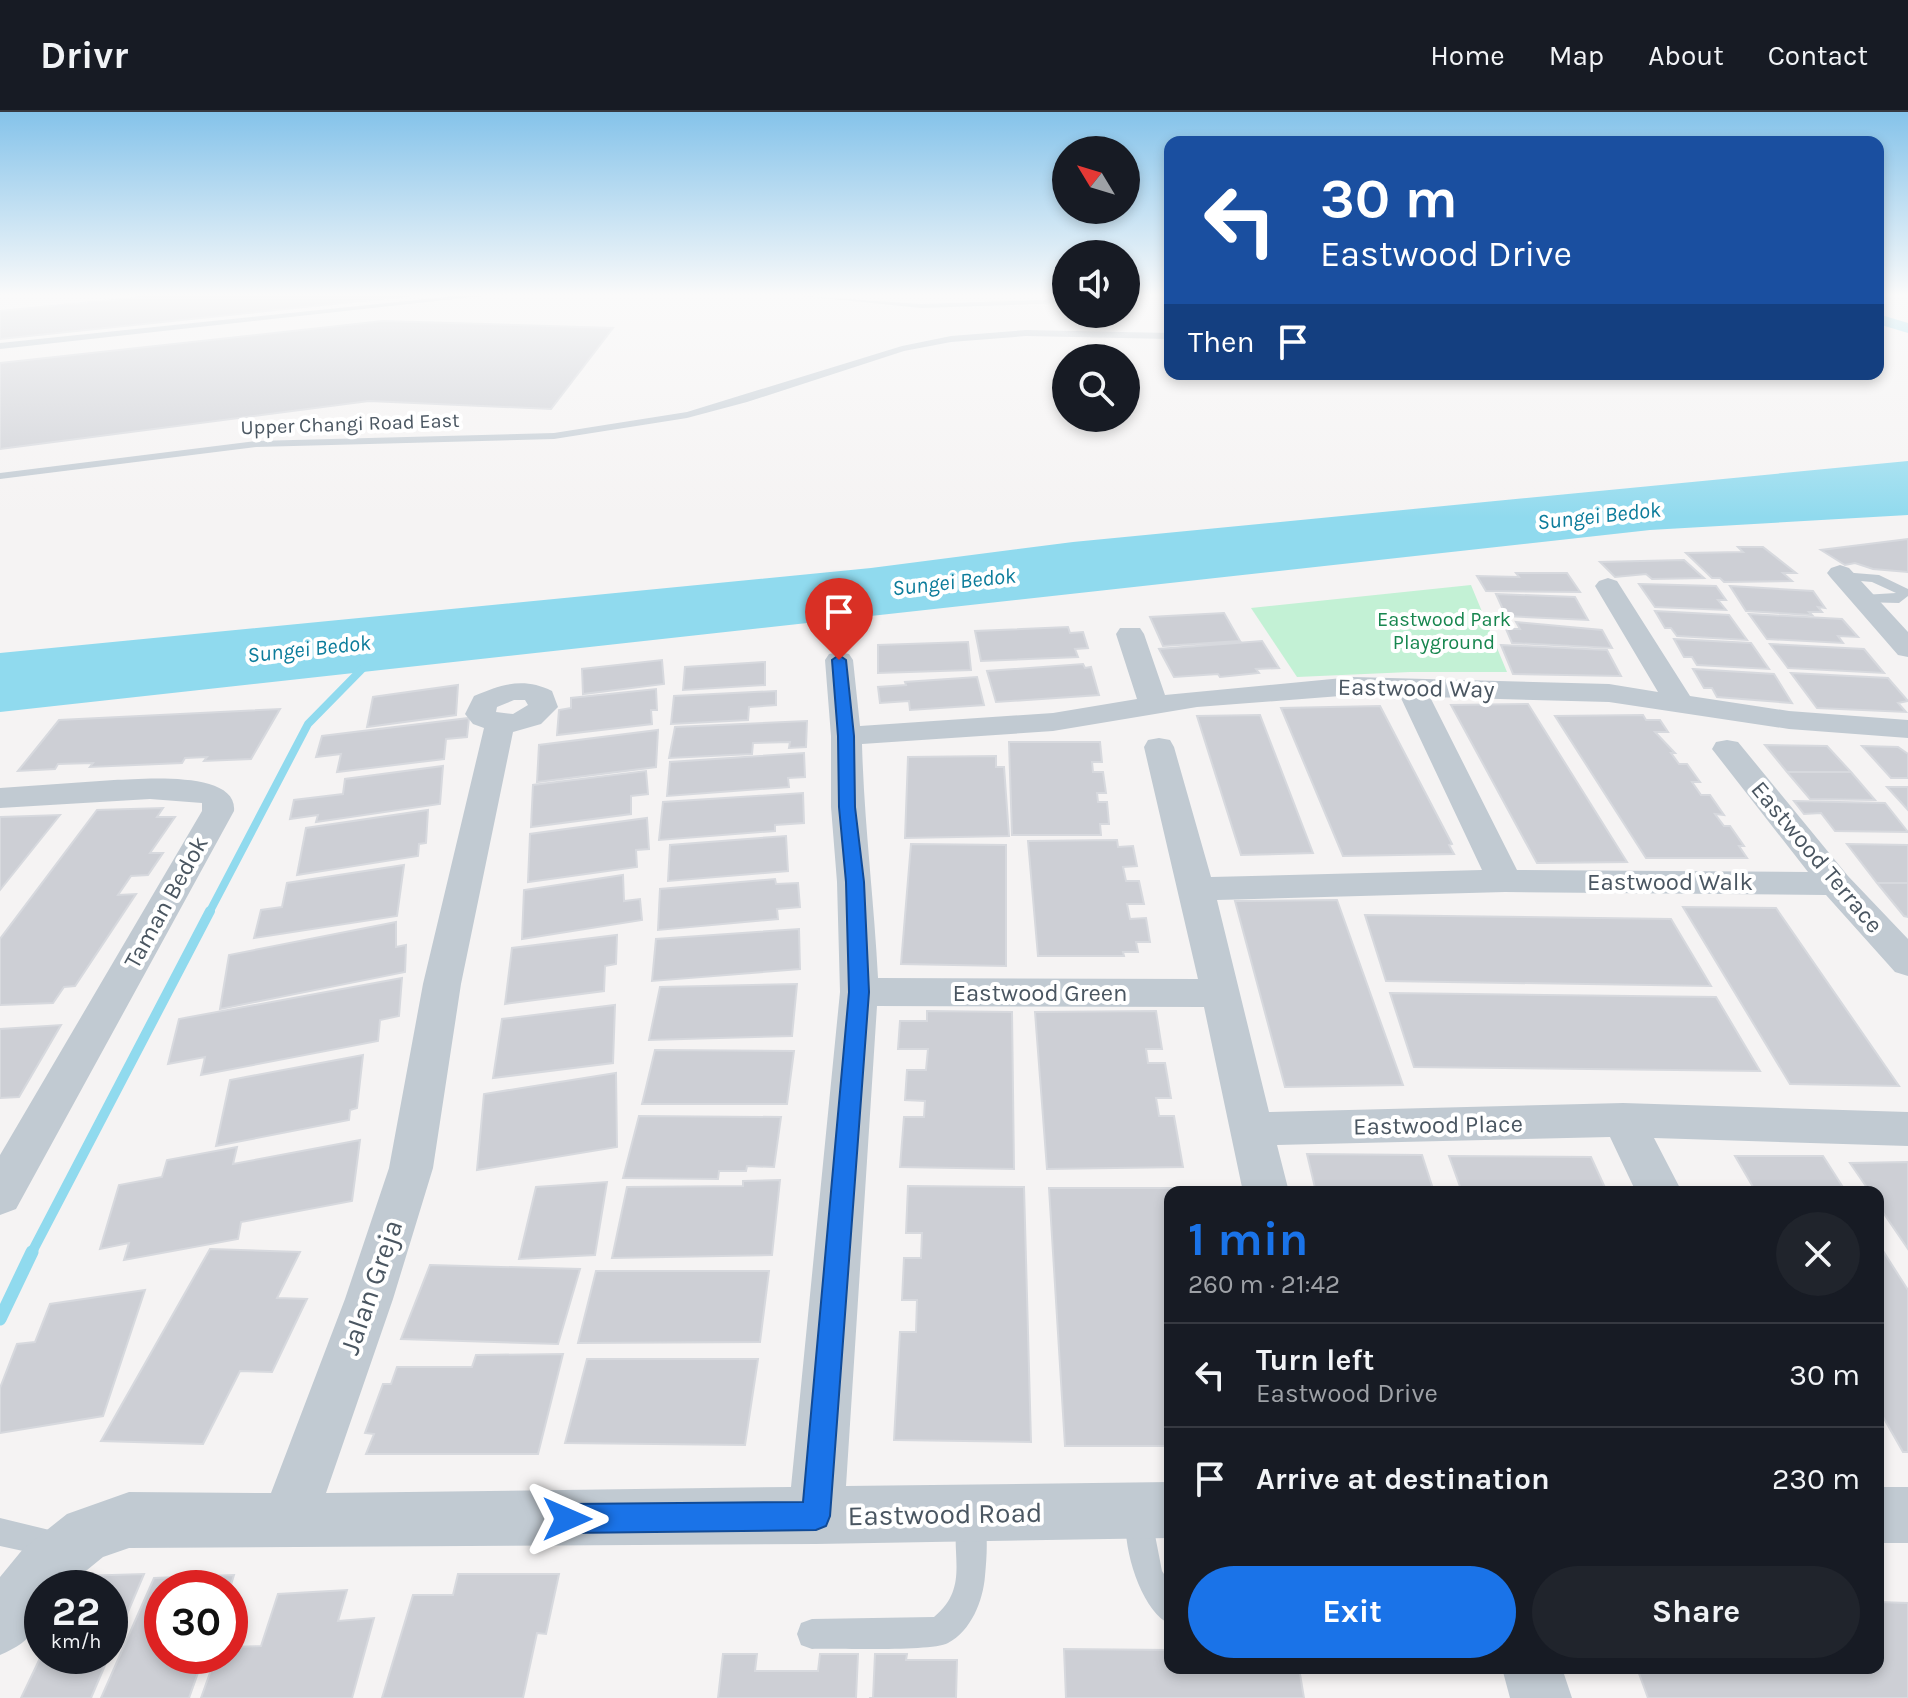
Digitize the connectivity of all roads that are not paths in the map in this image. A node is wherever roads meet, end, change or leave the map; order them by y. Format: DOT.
graph roads {
  1 [pos="837,370"];
  2 [pos="0,476"];
  3 [pos="1841,575"];
  4 [pos="1608,586"];
  5 [pos="1863,599"];
  6 [pos="1130,634"];
  7 [pos="1908,649"];
  8 [pos="839,660"];
  9 [pos="1410,686"];
  10 [pos="1679,702"];
  11 [pos="1154,707"];
  12 [pos="500,723"];
  13 [pos="1908,729"];
  14 [pos="846,736"];
  15 [pos="1159,747"];
  16 [pos="1727,749"];
  17 [pos="0,798"];
  18 [pos="1505,881"];
  19 [pos="1836,884"];
  20 [pos="1197,889"];
  21 [pos="1908,963"];
  22 [pos="859,992"];
  23 [pos="1221,993"];
  24 [pos="1623,1120"];
  25 [pos="1253,1129"];
  26 [pos="1908,1129"];
  27 [pos="7,1174"];
  28 [pos="1265,1186"];
  29 [pos="1656,1186"];
  30 [pos="1154,1511"];
  31 [pos="971,1513"];
  32 [pos="1884,1515"];
  33 [pos="1908,1515"];
  34 [pos="816,1516"];
  35 [pos="288,1521"];
  36 [pos="0,1532"];
  37 [pos="68,1547"];
  38 [pos="1164,1600"];
  39 [pos="0,1625"];
  40 [pos="812,1634"];
  41 [pos="1534,1674"];
  42 [pos="1541,1698"];
  1 -- 2 [label="lane, Upper Changi Road East"];
  3 -- 5 [label="street"];
  3 -- 5 [label="lane"];
  4 -- 10 [label="street"];
  5 -- 7 [label="street"];
  6 -- 11 [label="street"];
  8 -- 14 [label="street"];
  9 -- 10 [label="street, Eastwood Way"];
  9 -- 11 [label="street, Eastwood Way"];
  9 -- 18 [label="street"];
  10 -- 13 [label="street, Eastwood Way"];
  11 -- 14 [label="street, Eastwood Way"];
  12 -- 35 [label="street, Jalan Greja"];
  14 -- 22 [label="street"];
  15 -- 20 [label="street"];
  16 -- 19 [label="street, Eastwood Terrace"];
  17 -- 27 [label="street, Taman Bedok"];
  18 -- 19 [label="street, Eastwood Walk"];
  18 -- 20 [label="street, Eastwood Walk"];
  19 -- 21 [label="street, Eastwood Terrace"];
  20 -- 23 [label="street"];
  22 -- 23 [label="street, Eastwood Green"];
  22 -- 34 [label="street"];
  23 -- 25 [label="street"];
  24 -- 25 [label="street, Eastwood Place"];
  24 -- 26 [label="street, Eastwood Place"];
  24 -- 29 [label="street"];
  25 -- 28 [label="street"];
  30 -- 31 [label="street, Eastwood Road"];
  30 -- 38 [label="lane"];
  31 -- 34 [label="street, Eastwood Road"];
  31 -- 40 [label="lane"];
  32 -- 33 [label="street"];
  34 -- 35 [label="street, Eastwood Road"];
  35 -- 37 [label="street"];
  36 -- 37 [label="lane"];
  37 -- 39 [label="street"];
  41 -- 42 [label="street"];
}
